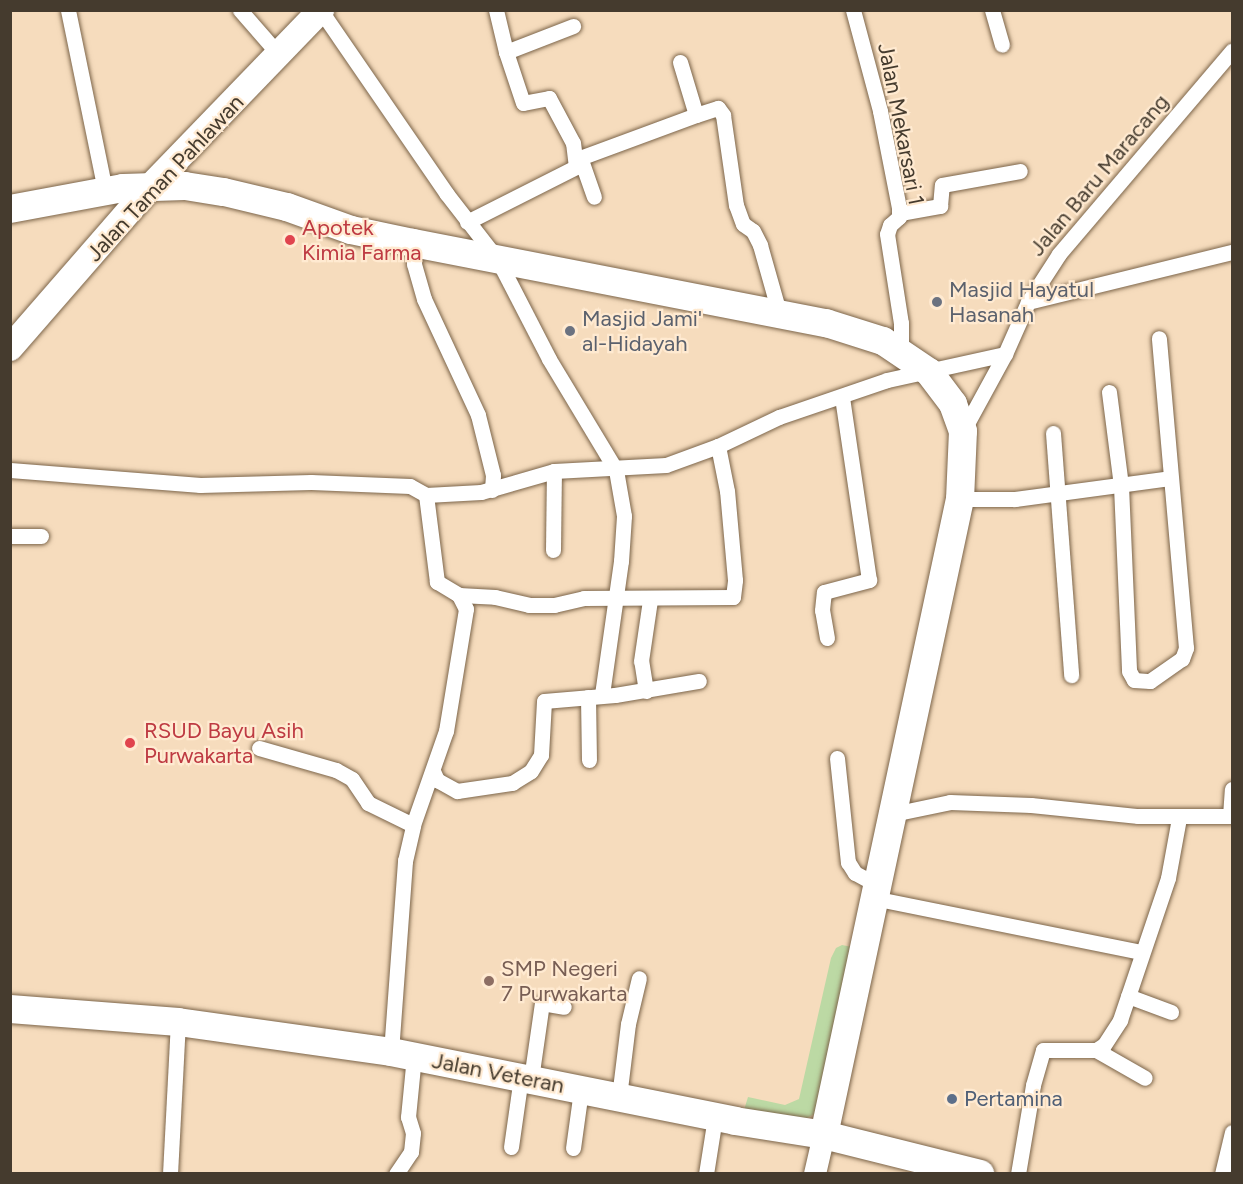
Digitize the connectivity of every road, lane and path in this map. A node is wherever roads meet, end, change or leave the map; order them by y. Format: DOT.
graph roads {
  1 [pos="68,10"];
  2 [pos="240,10"];
  3 [pos="496,10"];
  4 [pos="853,10"];
  5 [pos="992,10"];
  6 [pos="321,11"];
  7 [pos="573,26"];
  8 [pos="1002,45"];
  9 [pos="1233,51"];
  10 [pos="506,52"];
  11 [pos="280,56"];
  12 [pos="680,62"];
  13 [pos="696,116"];
  14 [pos="578,158"];
  15 [pos="1020,171"];
  16 [pos="149,188"];
  17 [pos="105,191"];
  18 [pos="594,197"];
  19 [pos="10,209"];
  20 [pos="900,213"];
  21 [pos="467,222"];
  22 [pos="413,243"];
  23 [pos="1233,252"];
  24 [pos="498,260"];
  25 [pos="1028,302"];
  26 [pos="779,312"];
  27 [pos="1159,338"];
  28 [pos="10,348"];
  29 [pos="901,350"];
  30 [pos="1005,354"];
  31 [pos="929,372"];
  32 [pos="1108,392"];
  33 [pos="842,398"];
  34 [pos="963,431"];
  35 [pos="1053,434"];
  36 [pos="718,446"];
  37 [pos="10,470"];
  38 [pos="616,470"];
  39 [pos="555,471"];
  40 [pos="1170,478"];
  41 [pos="1121,486"];
  42 [pos="492,490"];
  43 [pos="1057,493"];
  44 [pos="426,495"];
  45 [pos="960,500"];
  46 [pos="10,536"];
  47 [pos="41,536"];
  48 [pos="553,550"];
  49 [pos="459,595"];
  50 [pos="614,599"];
  51 [pos="650,600"];
  52 [pos="826,638"];
  53 [pos="1071,675"];
  54 [pos="699,681"];
  55 [pos="646,691"];
  56 [pos="595,696"];
  57 [pos="259,748"];
  58 [pos="837,758"];
  59 [pos="589,760"];
  60 [pos="433,771"];
  61 [pos="1233,789"];
  62 [pos="893,814"];
  63 [pos="1231,816"];
  64 [pos="1179,818"];
  65 [pos="413,825"];
  66 [pos="875,891"];
  67 [pos="1142,952"];
  68 [pos="639,978"];
  69 [pos="1128,996"];
  70 [pos="564,1007"];
  71 [pos="10,1009"];
  72 [pos="1171,1012"];
  73 [pos="178,1022"];
  74 [pos="1096,1050"];
  75 [pos="403,1054"];
  76 [pos="526,1078"];
  77 [pos="1145,1078"];
  78 [pos="581,1090"];
  79 [pos="620,1097"];
  80 [pos="715,1117"];
  81 [pos="1233,1132"];
  82 [pos="824,1135"];
  83 [pos="511,1147"];
  84 [pos="573,1148"];
  85 [pos="170,1173"];
  86 [pos="396,1173"];
  87 [pos="706,1173"];
  88 [pos="815,1173"];
  89 [pos="980,1173"];
  90 [pos="1018,1173"];
  91 [pos="1222,1173"];
  1 -- 17 [label="street"];
  2 -- 11 [label="street"];
  3 -- 10 [label="street"];
  4 -- 20 [label="street, Jalan Mekarsari 1"];
  5 -- 8 [label="street"];
  6 -- 11 [label="main road, Jalan Taman Pahlawan"];
  6 -- 21 [label="street"];
  7 -- 10 [label="street"];
  9 -- 25 [label="street, Jalan Baru Maracang"];
  10 -- 14 [label="street"];
  11 -- 16 [label="main road, Jalan Taman Pahlawan"];
  12 -- 13 [label="street"];
  13 -- 14 [label="street"];
  13 -- 26 [label="street"];
  14 -- 18 [label="street"];
  14 -- 21 [label="street"];
  15 -- 20 [label="street"];
  16 -- 17 [label="highway"];
  16 -- 22 [label="highway"];
  16 -- 28 [label="main road, Jalan Taman Pahlawan"];
  17 -- 19 [label="highway"];
  20 -- 29 [label="street, Jalan Mekarsari 1"];
  21 -- 24 [label="street"];
  22 -- 24 [label="highway"];
  22 -- 42 [label="street"];
  23 -- 25 [label="street"];
  24 -- 26 [label="highway"];
  24 -- 38 [label="street"];
  25 -- 30 [label="street, Jalan Baru Maracang"];
  26 -- 29 [label="highway"];
  27 -- 40 [label="street"];
  29 -- 31 [label="highway"];
  30 -- 31 [label="street"];
  30 -- 34 [label="street, Jalan Baru Maracang"];
  31 -- 33 [label="street"];
  31 -- 34 [label="highway"];
  32 -- 41 [label="street"];
  33 -- 36 [label="street"];
  33 -- 52 [label="street"];
  34 -- 45 [label="highway"];
  35 -- 43 [label="street"];
  36 -- 38 [label="street"];
  36 -- 51 [label="street"];
  37 -- 44 [label="street"];
  38 -- 39 [label="street"];
  38 -- 50 [label="street"];
  39 -- 42 [label="street"];
  39 -- 48 [label="street"];
  40 -- 41 [label="street"];
  40 -- 41 [label="street"];
  41 -- 43 [label="street"];
  42 -- 44 [label="street"];
  43 -- 45 [label="street"];
  43 -- 53 [label="street"];
  44 -- 49 [label="street"];
  45 -- 62 [label="highway"];
  46 -- 47 [label="street"];
  49 -- 50 [label="street"];
  49 -- 60 [label="street"];
  50 -- 51 [label="street"];
  50 -- 56 [label="street"];
  51 -- 55 [label="street"];
  54 -- 55 [label="street"];
  55 -- 56 [label="street"];
  56 -- 59 [label="street"];
  56 -- 60 [label="street"];
  57 -- 65 [label="street"];
  58 -- 66 [label="street"];
  60 -- 65 [label="street"];
  61 -- 63 [label="street"];
  62 -- 64 [label="street"];
  62 -- 66 [label="highway"];
  63 -- 64 [label="street"];
  64 -- 67 [label="street"];
  65 -- 75 [label="street"];
  66 -- 67 [label="street"];
  66 -- 82 [label="highway"];
  67 -- 69 [label="street"];
  68 -- 79 [label="street"];
  69 -- 72 [label="street"];
  69 -- 74 [label="street"];
  70 -- 76 [label="street"];
  71 -- 73 [label="highway, Jalan Veteran"];
  73 -- 75 [label="highway, Jalan Veteran"];
  73 -- 85 [label="street"];
  74 -- 77 [label="street"];
  74 -- 90 [label="street"];
  75 -- 76 [label="highway, Jalan Veteran"];
  75 -- 86 [label="street"];
  76 -- 78 [label="highway, Jalan Veteran"];
  76 -- 83 [label="street"];
  78 -- 79 [label="highway, Jalan Veteran"];
  78 -- 84 [label="street"];
  79 -- 80 [label="highway, Jalan Veteran"];
  80 -- 82 [label="highway, Jalan Veteran"];
  80 -- 87 [label="street"];
  81 -- 91 [label="street"];
  82 -- 88 [label="main road"];
  82 -- 89 [label="highway, Jalan Veteran"];
}
